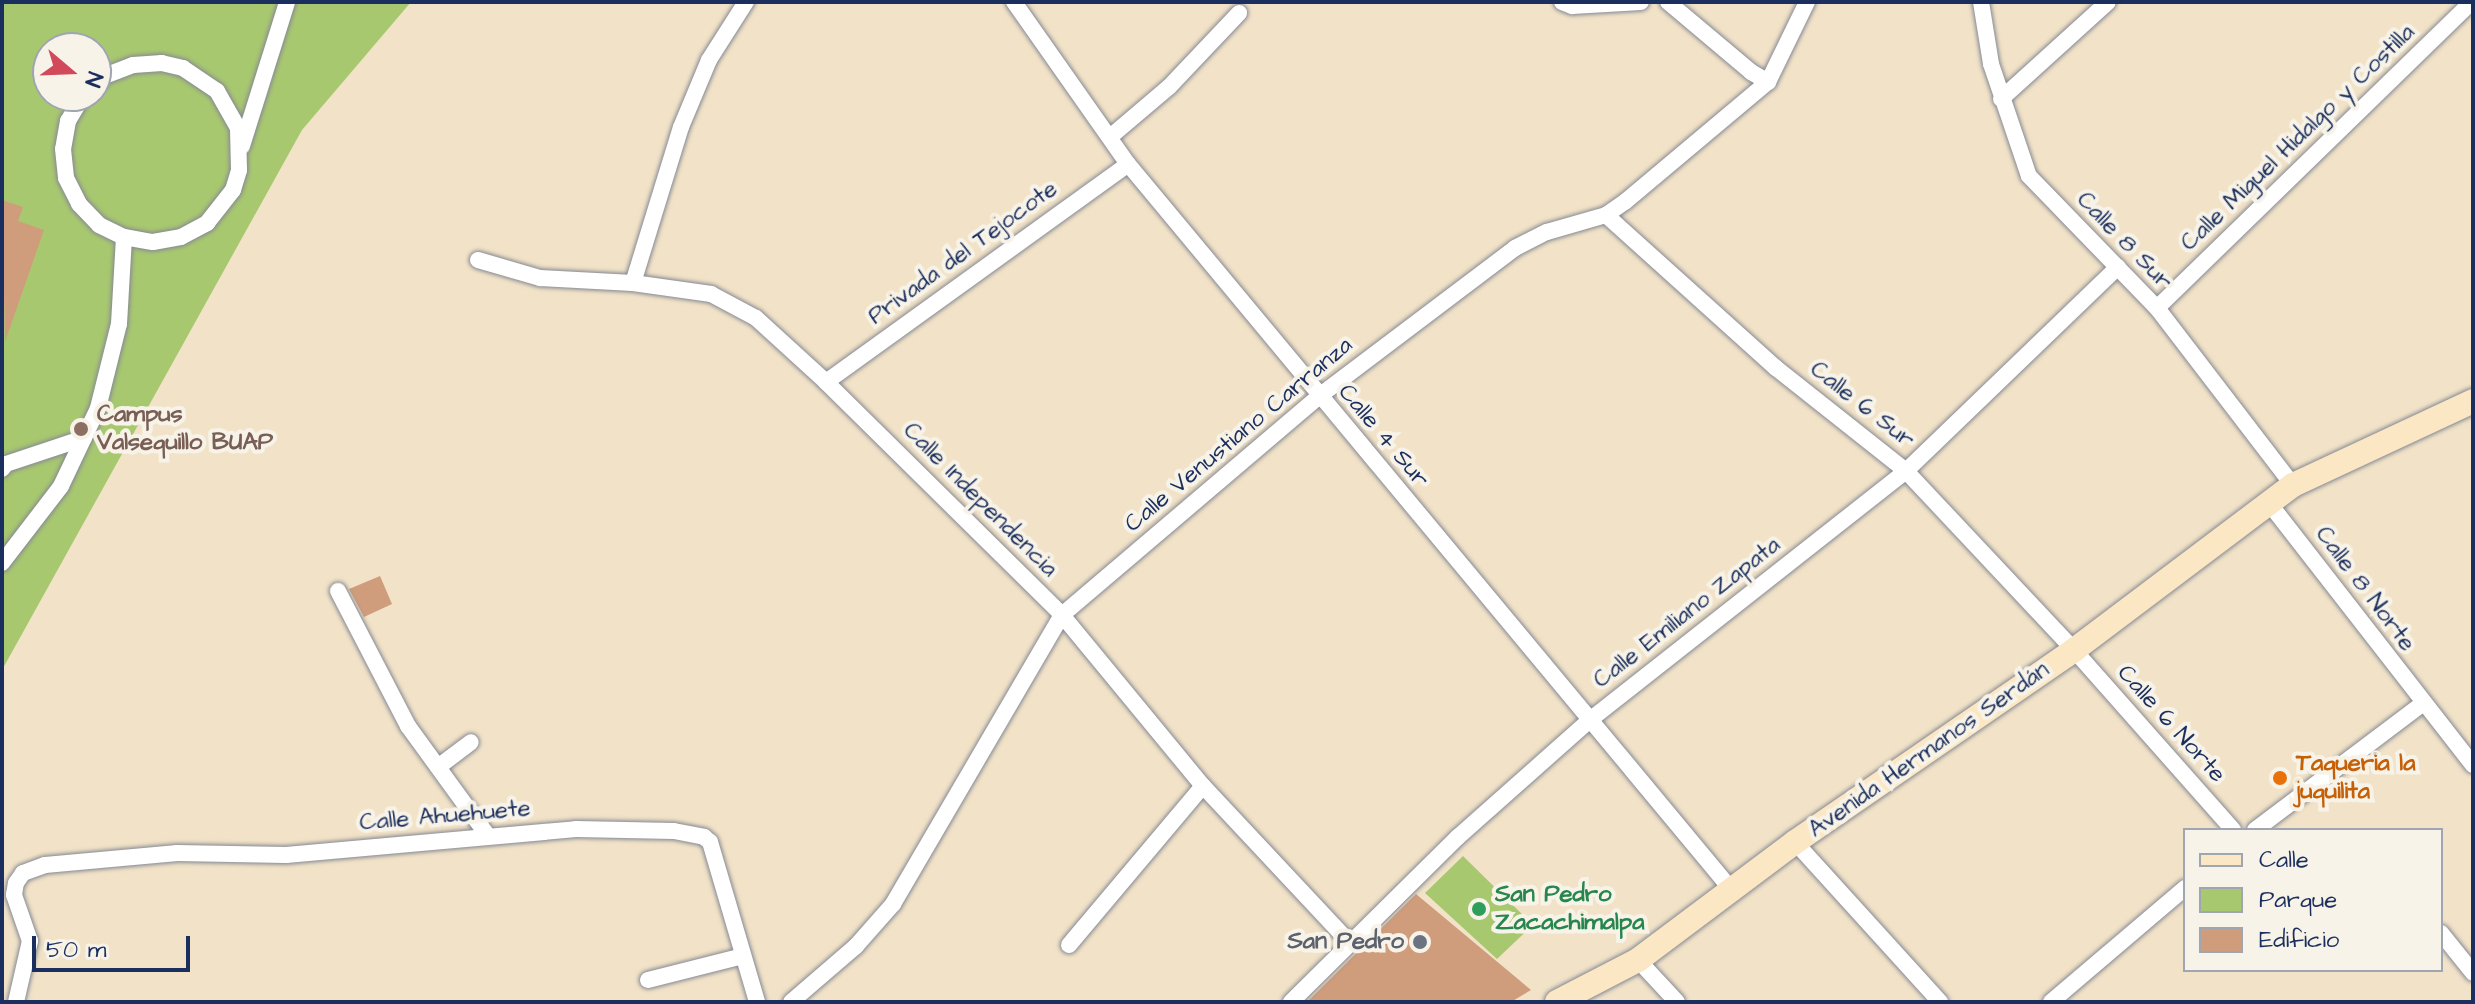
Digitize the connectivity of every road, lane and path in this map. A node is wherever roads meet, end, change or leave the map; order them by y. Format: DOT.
graph roads {
  1 [pos="287,2"];
  2 [pos="746,2"];
  3 [pos="1014,2"];
  4 [pos="1562,2"];
  5 [pos="1641,2"];
  6 [pos="1668,2"];
  7 [pos="1981,2"];
  8 [pos="2108,2"];
  9 [pos="2472,2"];
  10 [pos="1801,5"];
  11 [pos="1239,13"];
  12 [pos="112,73"];
  13 [pos="1768,82"];
  14 [pos="2001,99"];
  15 [pos="73,112"];
  16 [pos="1110,137"];
  17 [pos="241,149"];
  18 [pos="1128,164"];
  19 [pos="1606,215"];
  20 [pos="124,237"];
  21 [pos="478,260"];
  22 [pos="2118,267"];
  23 [pos="633,283"];
  24 [pos="2157,308"];
  25 [pos="826,382"];
  26 [pos="1318,397"];
  27 [pos="2473,401"];
  28 [pos="84,438"];
  29 [pos="2,469"];
  30 [pos="1906,471"];
  31 [pos="2293,485"];
  32 [pos="2269,503"];
  33 [pos="2,563"];
  34 [pos="338,591"];
  35 [pos="1062,615"];
  36 [pos="2074,650"];
  37 [pos="2422,704"];
  38 [pos="1591,719"];
  39 [pos="471,742"];
  40 [pos="2473,765"];
  41 [pos="438,767"];
  42 [pos="1203,786"];
  43 [pos="2231,828"];
  44 [pos="2258,828"];
  45 [pos="488,836"];
  46 [pos="1795,842"];
  47 [pos="1731,889"];
  48 [pos="2183,890"];
  49 [pos="2443,936"];
  50 [pos="1349,942"];
  51 [pos="1069,945"];
  52 [pos="743,956"];
  53 [pos="1638,960"];
  54 [pos="2473,973"];
  55 [pos="648,980"];
  56 [pos="16,1002"];
  57 [pos="757,1002"];
  58 [pos="791,1002"];
  59 [pos="1291,1002"];
  60 [pos="1557,1002"];
  61 [pos="1677,1002"];
  62 [pos="1940,1002"];
  63 [pos="2051,1002"];
  1 -- 17 [label="street"];
  2 -- 23 [label="street"];
  3 -- 16 [label="street, Calle 4 Sur"];
  4 -- 5 [label="street"];
  6 -- 13 [label="street"];
  7 -- 14 [label="street, Calle 8 Sur"];
  8 -- 14 [label="street"];
  9 -- 24 [label="street, Calle Miguel Hidalgo y Costilla"];
  10 -- 13 [label="street, Calle Venustiano Carranza"];
  11 -- 16 [label="street"];
  12 -- 17 [label="street"];
  13 -- 19 [label="street, Calle Venustiano Carranza"];
  14 -- 22 [label="street, Calle 8 Sur"];
  15 -- 20 [label="street"];
  16 -- 18 [label="street, Calle 4 Sur"];
  17 -- 20 [label="street"];
  18 -- 25 [label="street, Privada del Tejocote"];
  18 -- 26 [label="street, Calle 4 Sur"];
  19 -- 26 [label="street, Calle Venustiano Carranza"];
  19 -- 30 [label="street, Calle 6 Sur"];
  20 -- 28 [label="street"];
  21 -- 23 [label="street, Calle Independencia"];
  22 -- 24 [label="street, Calle 8 Sur"];
  22 -- 30 [label="street, Calle Emiliano Zapata"];
  23 -- 25 [label="street, Calle Independencia"];
  24 -- 31 [label="street, Calle 8 Sur"];
  25 -- 35 [label="street, Calle Independencia"];
  26 -- 35 [label="street, Calle Venustiano Carranza"];
  26 -- 38 [label="street, Calle 4 Sur"];
  27 -- 31 [label="street, Avenida Hermanos Serdán"];
  28 -- 29 [label="street"];
  28 -- 33 [label="street"];
  30 -- 36 [label="street, Calle 6 Sur"];
  30 -- 38 [label="street, Calle Emiliano Zapata"];
  31 -- 32 [label="street, Avenida Hermanos Serdán"];
  32 -- 36 [label="street, Avenida Hermanos Serdán"];
  32 -- 37 [label="street, Calle 8 Norte"];
  34 -- 41 [label="street"];
  35 -- 42 [label="street, Calle Independencia"];
  35 -- 58 [label="street, Calle Venustiano Carranza"];
  36 -- 43 [label="street, Calle 6 Norte"];
  36 -- 46 [label="street, Avenida Hermanos Serdán"];
  37 -- 40 [label="street, Calle 8 Norte"];
  37 -- 44 [label="street"];
  38 -- 47 [label="street, Calle 4 Sur"];
  38 -- 50 [label="street, Calle Emiliano Zapata"];
  39 -- 41 [label="street"];
  41 -- 45 [label="street"];
  42 -- 50 [label="street, Calle Independencia"];
  42 -- 51 [label="street"];
  45 -- 52 [label="street, Calle Ahuehuete"];
  45 -- 56 [label="street, Calle Ahuehuete"];
  46 -- 47 [label="street, Avenida Hermanos Serdán"];
  46 -- 62 [label="street"];
  47 -- 53 [label="street, Avenida Hermanos Serdán"];
  48 -- 63 [label="street"];
  49 -- 54 [label="street"];
  50 -- 59 [label="street, Calle Emiliano Zapata"];
  52 -- 55 [label="street"];
  52 -- 57 [label="street, Calle Ahuehuete"];
  53 -- 60 [label="street, Avenida Hermanos Serdán"];
  53 -- 61 [label="street"];
}
